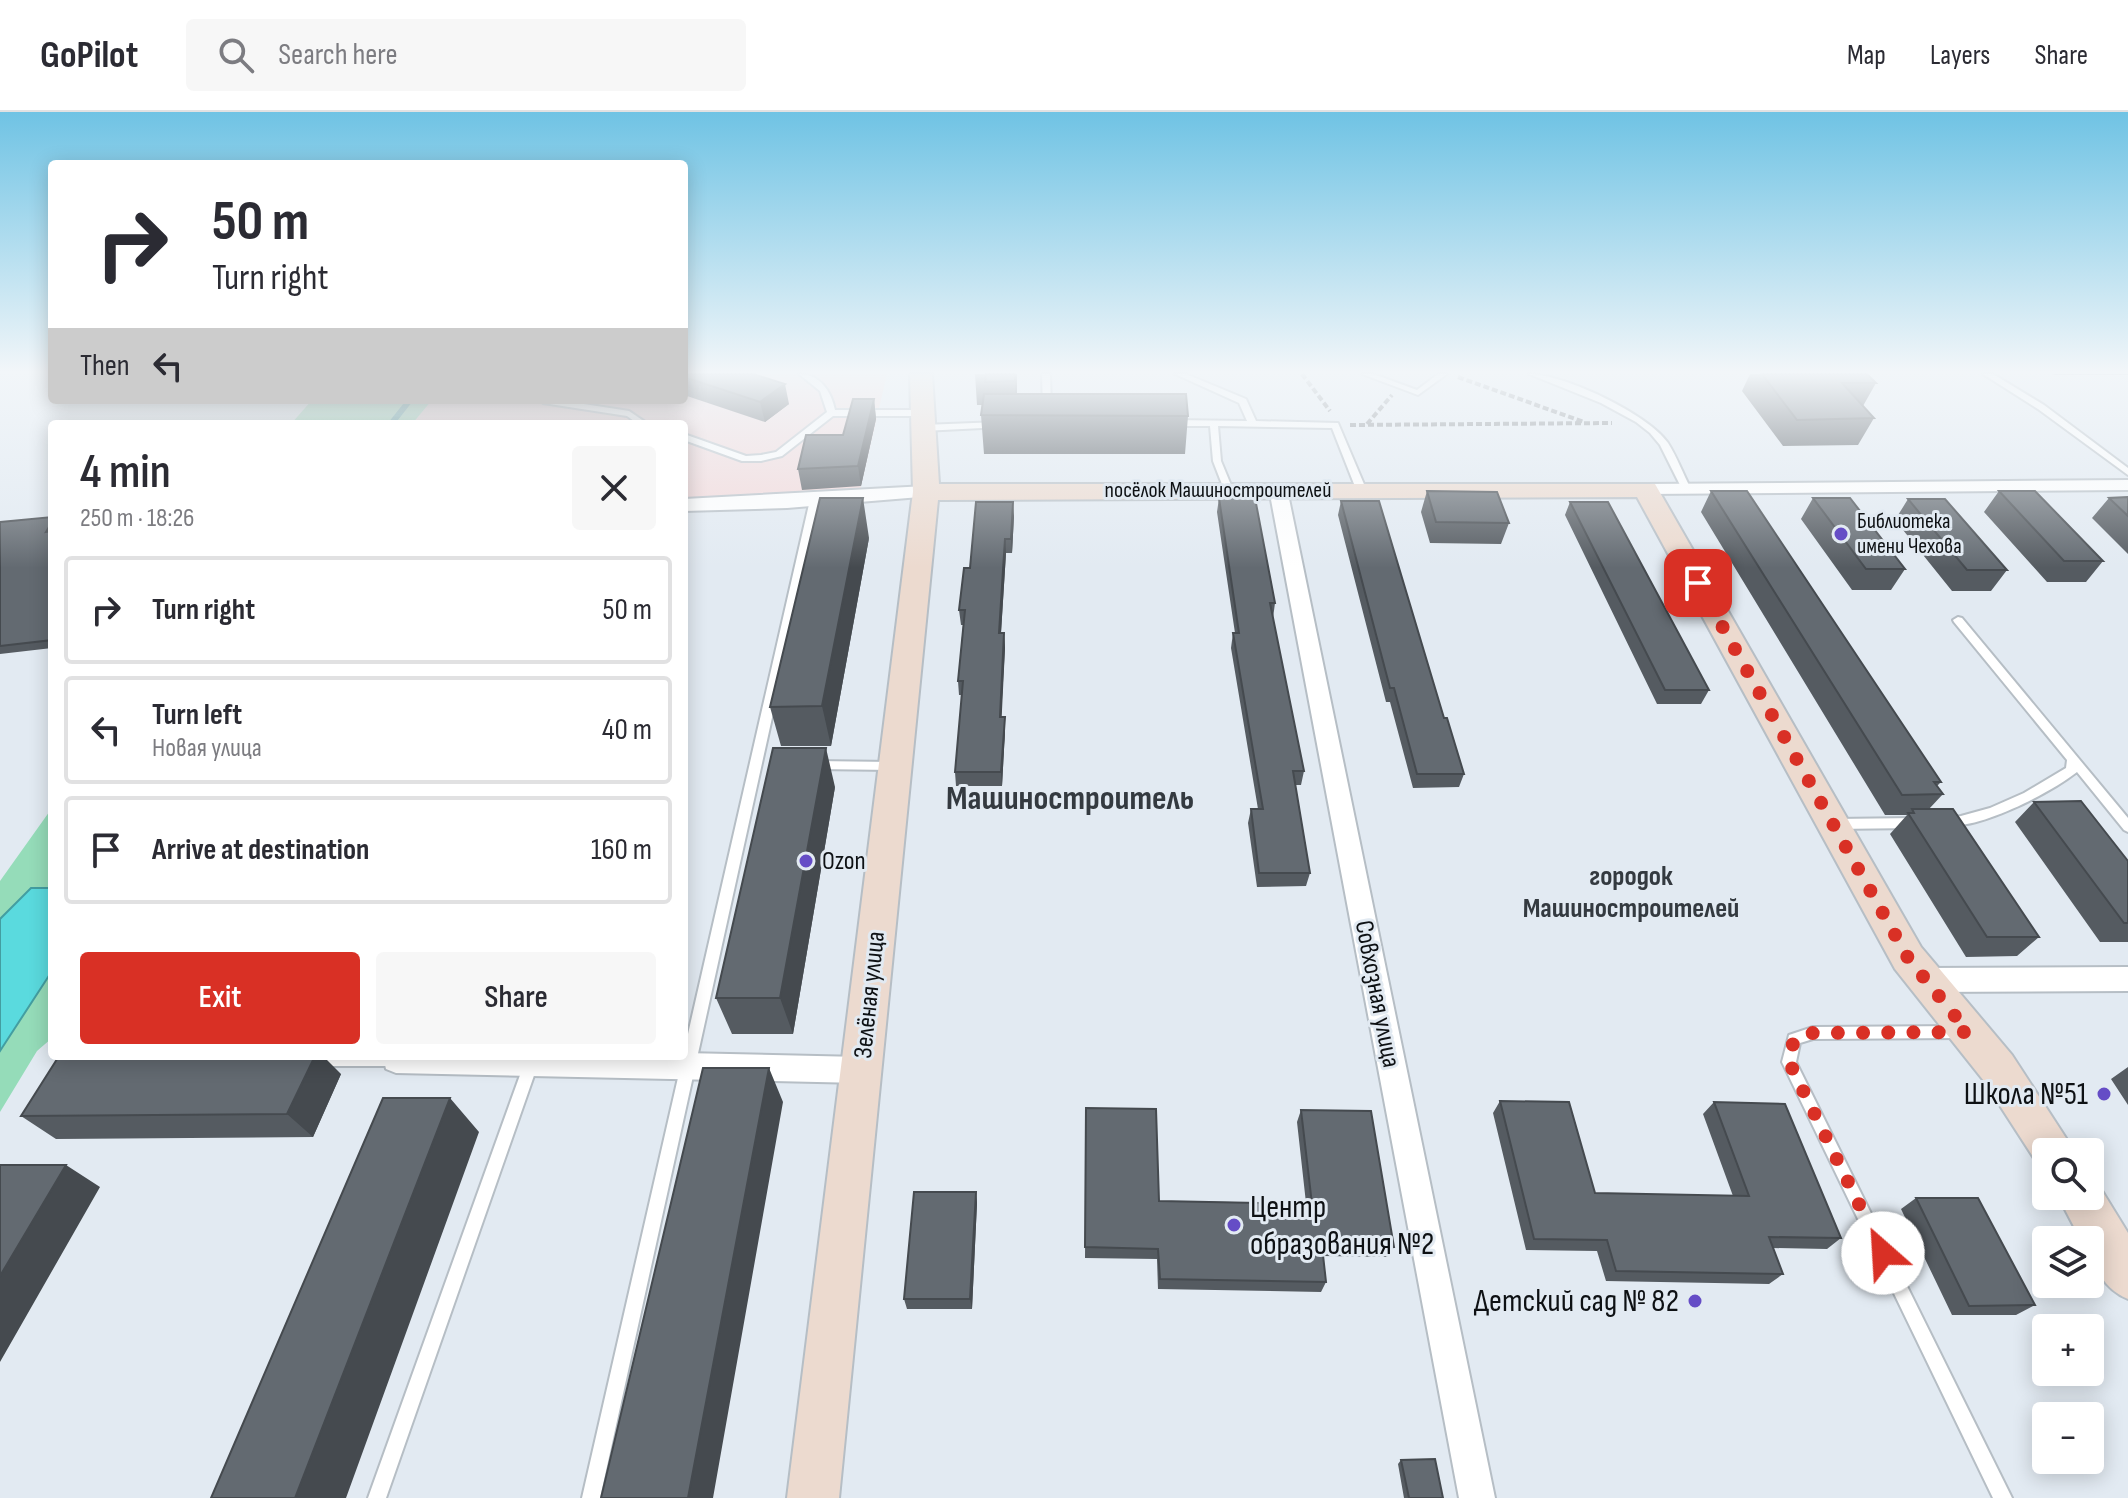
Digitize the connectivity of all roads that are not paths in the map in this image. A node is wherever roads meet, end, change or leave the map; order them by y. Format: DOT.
graph roads {
  1 [pos="689,439"];
  2 [pos="798,439"];
  3 [pos="923,439"];
  4 [pos="1215,439"];
  5 [pos="1341,439"];
  6 [pos="1660,439"];
  7 [pos="2083,439"];
  8 [pos="2128,472"];
  9 [pos="2128,485"];
  10 [pos="1278,489"];
  11 [pos="1361,489"];
  12 [pos="1646,489"];
  13 [pos="1686,489"];
  14 [pos="1228,490"];
  15 [pos="926,492"];
  16 [pos="815,500"];
  17 [pos="688,505"];
  18 [pos="1958,620"];
  19 [pos="2073,759"];
  20 [pos="798,765"];
  21 [pos="895,766"];
  22 [pos="1831,824"];
  23 [pos="2128,827"];
  24 [pos="2128,979"];
  25 [pos="1924,980"];
  26 [pos="1968,1032"];
  27 [pos="688,1059"];
  28 [pos="328,1060"];
  29 [pos="450,1060"];
  30 [pos="688,1060"];
  31 [pos="294,1061"];
  32 [pos="531,1063"];
  33 [pos="686,1067"];
  34 [pos="861,1070"];
  35 [pos="2045,1138"];
  36 [pos="2088,1210"];
  37 [pos="2128,1276"];
  38 [pos="377,1498"];
  39 [pos="591,1498"];
  40 [pos="813,1498"];
  41 [pos="1477,1498"];
  42 [pos="2003,1498"];
  1 -- 2 [label="lane"];
  3 -- 15 [label="street, Зелёная улица"];
  4 -- 14 [label="lane"];
  5 -- 11 [label="lane"];
  6 -- 13 [label="lane"];
  7 -- 8 [label="lane"];
  9 -- 13 [label="street"];
  10 -- 11 [label="street, посёлок Машиностроителей"];
  10 -- 14 [label="street, посёлок Машиностроителей"];
  10 -- 41 [label="street, Совхозная улица"];
  11 -- 12 [label="street, посёлок Машиностроителей"];
  12 -- 13 [label="street"];
  12 -- 22 [label="street"];
  14 -- 15 [label="street, посёлок Машиностроителей"];
  15 -- 16 [label="street"];
  15 -- 21 [label="street, Зелёная улица"];
  16 -- 17 [label="street"];
  16 -- 27 [label="lane"];
  18 -- 19 [label="lane"];
  19 -- 22 [label="lane"];
  19 -- 23 [label="lane"];
  20 -- 21 [label="lane"];
  21 -- 34 [label="street, Зелёная улица"];
  22 -- 25 [label="street"];
  24 -- 25 [label="street"];
  25 -- 26 [label="street"];
  26 -- 35 [label="street"];
  26 -- 42 [label="lane"];
  28 -- 31 [label="lane"];
  29 -- 32 [label="street"];
  30 -- 33 [label="lane"];
  32 -- 33 [label="street"];
  32 -- 38 [label="lane"];
  33 -- 34 [label="street"];
  33 -- 39 [label="lane"];
  34 -- 40 [label="street, Зелёная улица"];
  36 -- 37 [label="street"];
}
